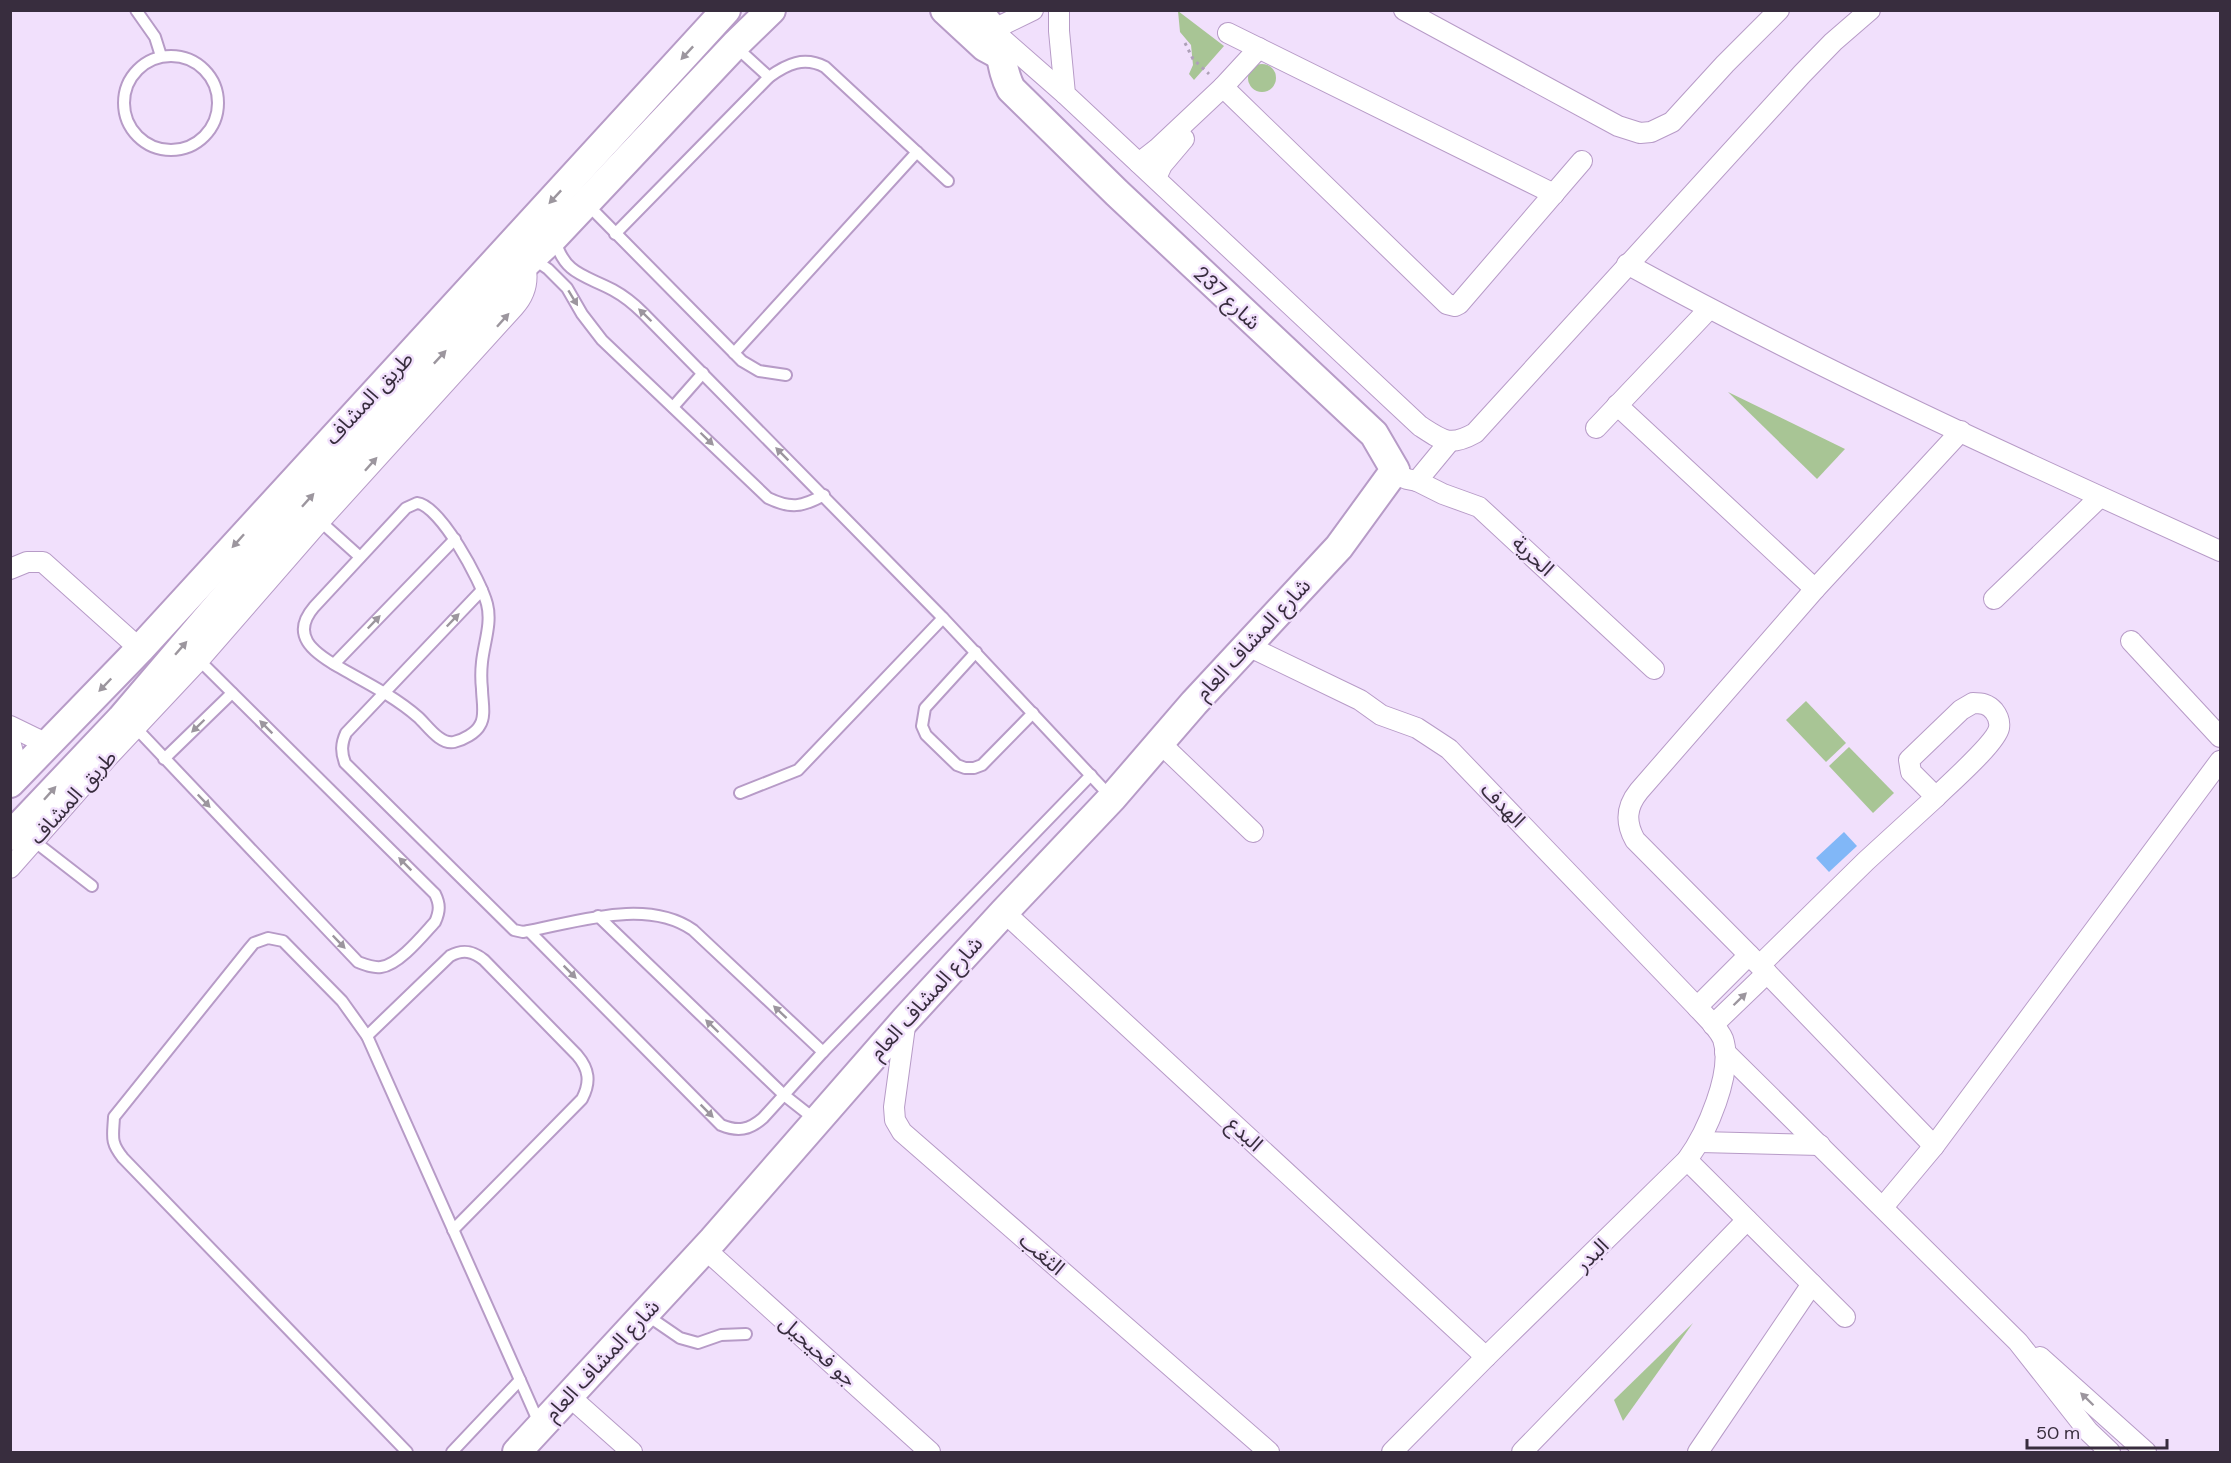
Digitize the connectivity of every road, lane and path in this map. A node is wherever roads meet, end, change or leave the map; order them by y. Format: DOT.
graph roads {
  1 [pos="136,10"];
  2 [pos="726,10"];
  3 [pos="771,10"];
  4 [pos="945,10"];
  5 [pos="1033,10"];
  6 [pos="1059,10"];
  7 [pos="1404,10"];
  8 [pos="1779,10"];
  9 [pos="1870,10"];
  10 [pos="989,32"];
  11 [pos="1228,33"];
  12 [pos="1185,43"];
  13 [pos="735,45"];
  14 [pos="1259,48"];
  15 [pos="161,56"];
  16 [pos="769,77"];
  17 [pos="1227,91"];
  18 [pos="1065,94"];
  19 [pos="917,152"];
  20 [pos="1582,161"];
  21 [pos="1139,163"];
  22 [pos="1156,178"];
  23 [pos="948,181"];
  24 [pos="1554,194"];
  25 [pos="586,203"];
  26 [pos="615,234"];
  27 [pos="554,237"];
  28 [pos="529,260"];
  29 [pos="1627,264"];
  30 [pos="1709,309"];
  31 [pos="734,353"];
  32 [pos="703,373"];
  33 [pos="786,375"];
  34 [pos="1617,405"];
  35 [pos="673,407"];
  36 [pos="1596,428"];
  37 [pos="1961,431"];
  38 [pos="1450,441"];
  39 [pos="1406,475"];
  40 [pos="824,495"];
  41 [pos="2100,497"];
  42 [pos="320,520"];
  43 [pos="455,539"];
  44 [pos="2220,551"];
  45 [pos="360,557"];
  46 [pos="10,569"];
  47 [pos="1815,589"];
  48 [pos="482,590"];
  49 [pos="1994,598"];
  50 [pos="943,618"];
  51 [pos="2131,641"];
  52 [pos="1248,646"];
  53 [pos="140,649"];
  54 [pos="976,652"];
  55 [pos="199,660"];
  56 [pos="334,664"];
  57 [pos="1654,669"];
  58 [pos="232,693"];
  59 [pos="384,693"];
  60 [pos="1033,713"];
  61 [pos="10,726"];
  62 [pos="136,728"];
  63 [pos="2220,737"];
  64 [pos="10,741"];
  65 [pos="1160,742"];
  66 [pos="47,744"];
  67 [pos="164,759"];
  68 [pos="2220,761"];
  69 [pos="1091,776"];
  70 [pos="15,779"];
  71 [pos="740,793"];
  72 [pos="1936,797"];
  73 [pos="1112,798"];
  74 [pos="1253,832"];
  75 [pos="22,838"];
  76 [pos="10,868"];
  77 [pos="92,885"];
  78 [pos="1004,912"];
  79 [pos="598,916"];
  80 [pos="529,931"];
  81 [pos="1759,965"];
  82 [pos="1697,1007"];
  83 [pos="906,1019"];
  84 [pos="1713,1025"];
  85 [pos="368,1036"];
  86 [pos="823,1052"];
  87 [pos="1725,1052"];
  88 [pos="784,1095"];
  89 [pos="817,1121"];
  90 [pos="1700,1142"];
  91 [pos="1820,1145"];
  92 [pos="1934,1146"];
  93 [pos="1687,1160"];
  94 [pos="1883,1208"];
  95 [pos="1747,1220"];
  96 [pos="453,1230"];
  97 [pos="705,1249"];
  98 [pos="1812,1284"];
  99 [pos="645,1314"];
  100 [pos="1845,1317"];
  101 [pos="746,1334"];
  102 [pos="2018,1342"];
  103 [pos="1486,1357"];
  104 [pos="520,1380"];
  105 [pos="569,1396"];
  106 [pos="541,1426"];
  107 [pos="407,1452"];
  108 [pos="452,1452"];
  109 [pos="517,1452"];
  110 [pos="632,1452"];
  111 [pos="930,1452"];
  112 [pos="1269,1452"];
  113 [pos="1392,1452"];
  114 [pos="1522,1452"];
  115 [pos="1698,1452"];
  116 [pos="2110,1452"];
  117 [pos="2146,1452"];
  1 -- 15 [label="lane"];
  2 -- 53 [label="street, طريق المشاف, one-way"];
  3 -- 13 [label="street, طريق المشاف"];
  4 -- 10 [label="street"];
  5 -- 10 [label="street"];
  6 -- 18 [label="street"];
  7 -- 8 [label="street"];
  9 -- 29 [label="street"];
  10 -- 18 [label="street"];
  10 -- 39 [label="street, شارع 237"];
  11 -- 14 [label="street"];
  12 -- 17 [label="path"];
  13 -- 16 [label="lane"];
  13 -- 25 [label="street, طريق المشاف"];
  14 -- 17 [label="street"];
  14 -- 24 [label="street"];
  15 -- 15 [label="lane"];
  16 -- 19 [label="lane"];
  16 -- 26 [label="lane"];
  17 -- 21 [label="street"];
  17 -- 22 [label="street"];
  17 -- 24 [label="street"];
  18 -- 21 [label="street"];
  19 -- 23 [label="lane"];
  19 -- 31 [label="lane"];
  20 -- 24 [label="street"];
  21 -- 22 [label="street"];
  22 -- 38 [label="street"];
  25 -- 26 [label="lane"];
  25 -- 27 [label="street, طريق المشاف"];
  26 -- 31 [label="lane"];
  27 -- 28 [label="street, طريق المشاف"];
  32 -- 27 [label="lane, one-way"];
  28 -- 35 [label="lane, one-way"];
  42 -- 28 [label="street, طريق المشاف, one-way"];
  75 -- 28 [label="street, طريق المشاف, one-way"];
  29 -- 30 [label="street"];
  29 -- 38 [label="street"];
  30 -- 34 [label="street"];
  30 -- 37 [label="street"];
  31 -- 33 [label="lane"];
  32 -- 35 [label="lane"];
  40 -- 32 [label="lane, one-way"];
  34 -- 36 [label="street"];
  34 -- 47 [label="street"];
  35 -- 40 [label="lane, one-way"];
  37 -- 41 [label="street"];
  37 -- 47 [label="street"];
  38 -- 39 [label="street"];
  39 -- 52 [label="street, شارع المشاف العام"];
  39 -- 57 [label="street, الحرية"];
  40 -- 50 [label="lane"];
  41 -- 44 [label="street"];
  41 -- 49 [label="street"];
  42 -- 45 [label="lane"];
  42 -- 55 [label="street, طريق المشاف"];
  43 -- 45 [label="lane"];
  43 -- 48 [label="lane"];
  56 -- 43 [label="lane, one-way"];
  45 -- 56 [label="lane"];
  46 -- 53 [label="street"];
  47 -- 81 [label="street"];
  59 -- 48 [label="lane, one-way"];
  48 -- 59 [label="lane"];
  50 -- 54 [label="lane"];
  50 -- 71 [label="lane"];
  51 -- 63 [label="street"];
  52 -- 65 [label="street, شارع المشاف العام"];
  52 -- 82 [label="street, الهدف"];
  53 -- 66 [label="street, طريق المشاف, one-way"];
  54 -- 60 [label="lane"];
  54 -- 60 [label="lane"];
  55 -- 58 [label="lane"];
  55 -- 62 [label="street, طريق المشاف"];
  56 -- 59 [label="lane"];
  58 -- 67 [label="lane, one-way"];
  67 -- 58 [label="lane, one-way"];
  59 -- 80 [label="lane"];
  60 -- 69 [label="lane"];
  61 -- 66 [label="street"];
  62 -- 67 [label="lane"];
  62 -- 75 [label="street, طريق المشاف"];
  64 -- 70 [label="street"];
  65 -- 73 [label="street, شارع المشاف العام"];
  65 -- 74 [label="street"];
  66 -- 70 [label="street, طريق المشاف"];
  68 -- 92 [label="street"];
  69 -- 73 [label="lane"];
  69 -- 86 [label="lane"];
  72 -- 72 [label="street"];
  72 -- 81 [label="street"];
  73 -- 78 [label="street, شارع المشاف العام"];
  75 -- 76 [label="street, طريق المشاف"];
  75 -- 77 [label="lane"];
  78 -- 83 [label="street, شارع المشاف العام"];
  78 -- 103 [label="street, البدع"];
  79 -- 80 [label="lane"];
  86 -- 79 [label="lane, one-way"];
  88 -- 79 [label="lane, one-way"];
  80 -- 88 [label="lane, one-way"];
  81 -- 82 [label="street"];
  84 -- 81 [label="street, one-way"];
  81 -- 92 [label="street"];
  82 -- 84 [label="street, الهدف"];
  83 -- 89 [label="street, شارع المشاف العام"];
  83 -- 112 [label="street, الثغب"];
  84 -- 87 [label="street"];
  85 -- 96 [label="lane"];
  85 -- 96 [label="lane"];
  85 -- 107 [label="lane"];
  86 -- 88 [label="lane"];
  87 -- 90 [label="street, البدر"];
  87 -- 91 [label="street"];
  88 -- 89 [label="lane"];
  89 -- 97 [label="street, شارع المشاف العام"];
  90 -- 91 [label="street"];
  90 -- 93 [label="street, البدر"];
  91 -- 94 [label="street"];
  92 -- 94 [label="street"];
  93 -- 95 [label="street"];
  93 -- 103 [label="street, البدر"];
  94 -- 102 [label="street"];
  95 -- 98 [label="street"];
  95 -- 114 [label="street"];
  96 -- 104 [label="lane"];
  97 -- 99 [label="street, شارع المشاف العام"];
  97 -- 111 [label="street, جو فحيحيل"];
  98 -- 100 [label="street"];
  98 -- 115 [label="street"];
  99 -- 101 [label="lane"];
  99 -- 105 [label="street, شارع المشاف العام"];
  102 -- 116 [label="street"];
  117 -- 102 [label="street, one-way"];
  103 -- 113 [label="street, البدر"];
  104 -- 106 [label="lane"];
  104 -- 108 [label="lane"];
  105 -- 106 [label="street, شارع المشاف العام"];
  105 -- 110 [label="street"];
  106 -- 109 [label="street, شارع المشاف العام"];
}
